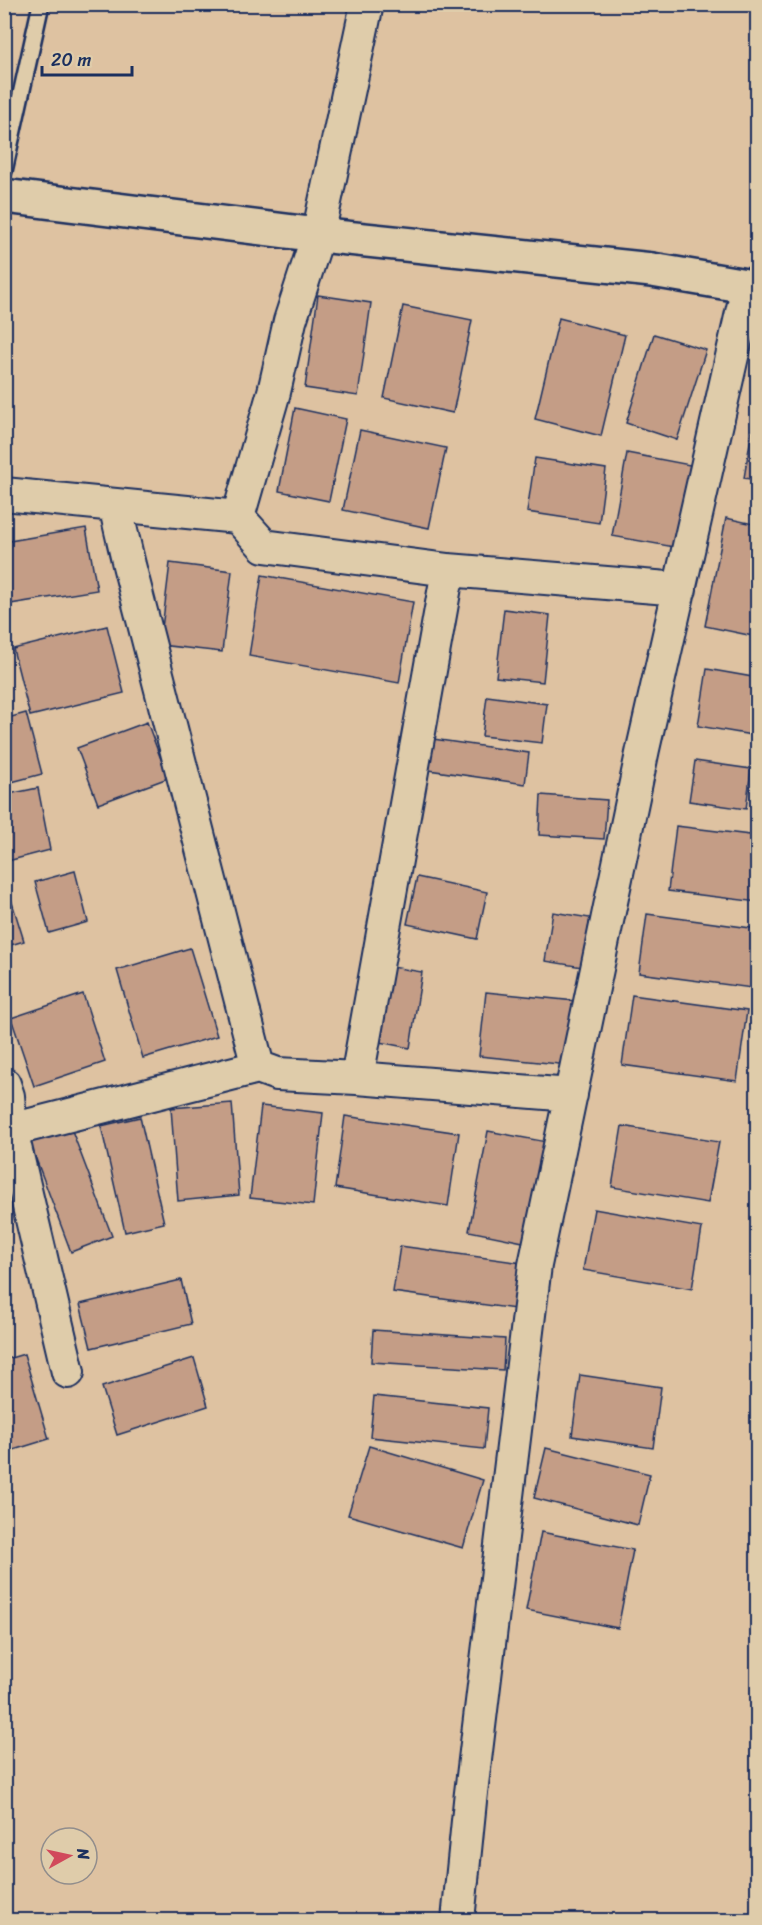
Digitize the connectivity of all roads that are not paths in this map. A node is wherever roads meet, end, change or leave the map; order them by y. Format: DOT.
graph roads {
  1 [pos="41,4"];
  2 [pos="367,4"];
  3 [pos="4,171"];
  4 [pos="4,195"];
  5 [pos="318,236"];
  6 [pos="753,287"];
  7 [pos="4,495"];
  8 [pos="115,505"];
  9 [pos="237,517"];
  10 [pos="448,570"];
  11 [pos="680,589"];
  12 [pos="258,1067"];
  13 [pos="357,1078"];
  14 [pos="4,1084"];
  15 [pos="571,1095"];
  16 [pos="11,1130"];
  17 [pos="68,1372"];
  18 [pos="458,1920"];
  1 -- 3 [label="lane"];
  2 -- 5 [label="street"];
  4 -- 5 [label="street"];
  5 -- 6 [label="street"];
  5 -- 9 [label="street"];
  6 -- 11 [label="street"];
  7 -- 8 [label="street"];
  8 -- 9 [label="street"];
  8 -- 12 [label="street"];
  9 -- 10 [label="street"];
  10 -- 11 [label="street"];
  10 -- 13 [label="street"];
  11 -- 15 [label="street"];
  12 -- 13 [label="street"];
  12 -- 16 [label="street"];
  13 -- 15 [label="street"];
  14 -- 16 [label="street"];
  15 -- 18 [label="street"];
  16 -- 17 [label="street"];
}
